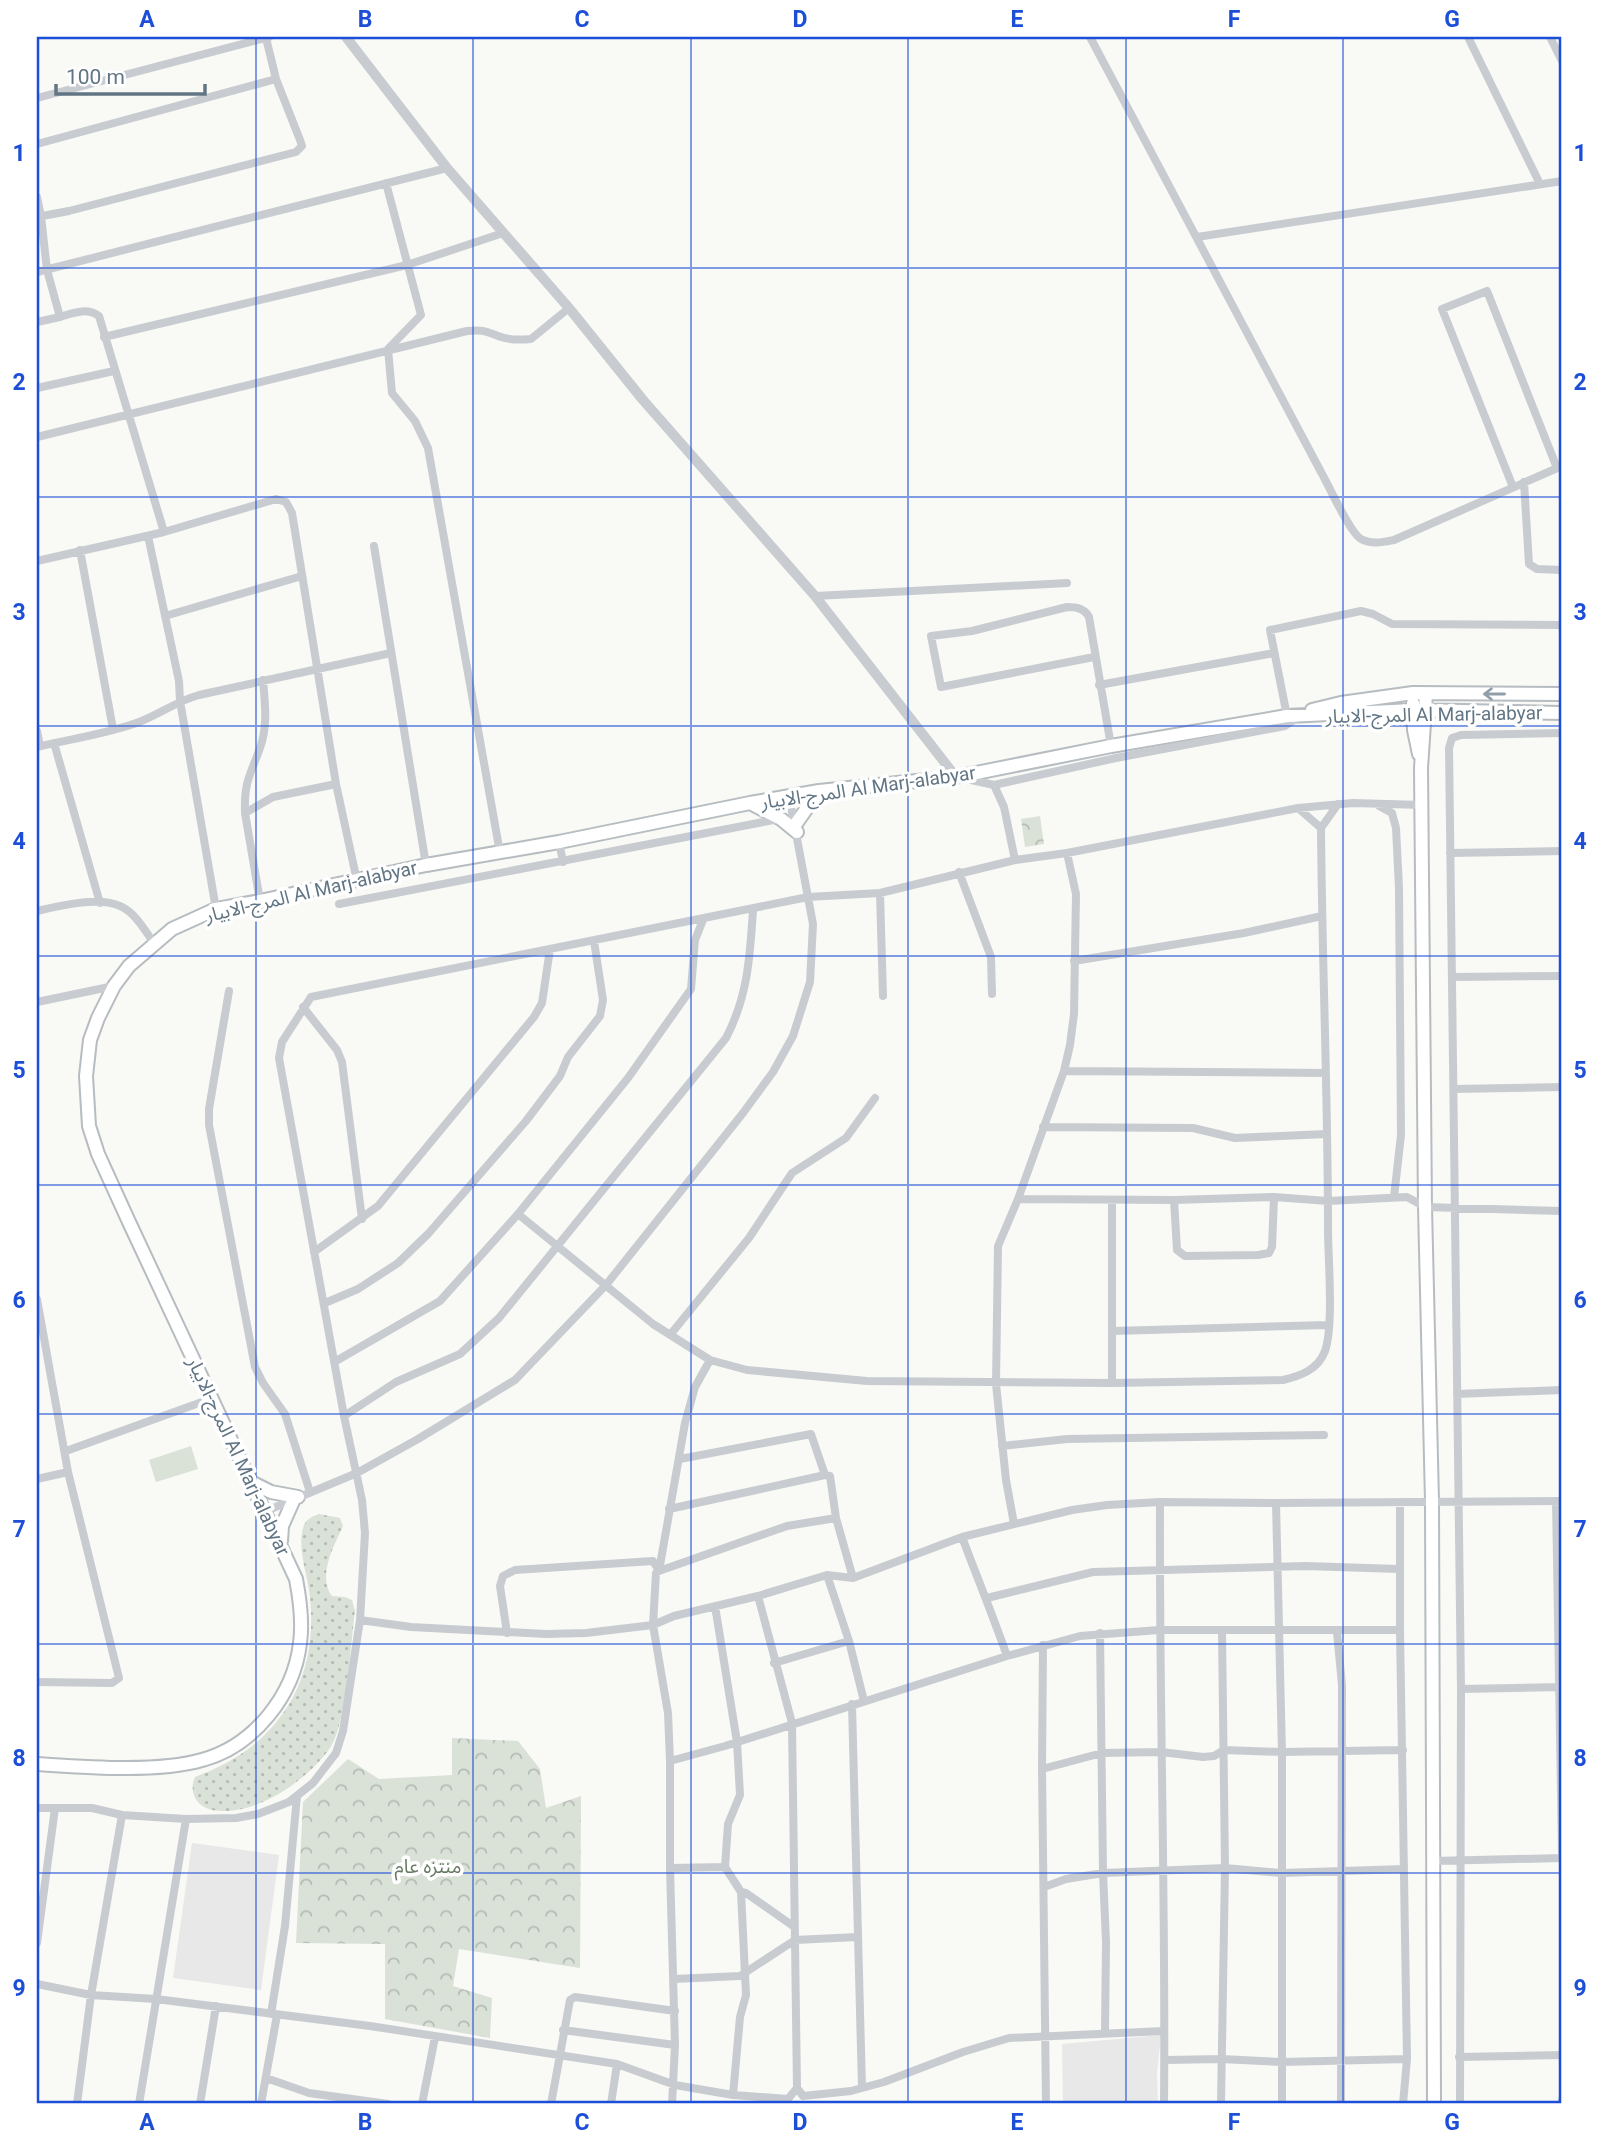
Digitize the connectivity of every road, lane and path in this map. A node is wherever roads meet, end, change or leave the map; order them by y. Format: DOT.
graph roads {
  1 [pos="346,37"];
  2 [pos="1090,37"];
  3 [pos="1468,37"];
  4 [pos="1550,37"];
  5 [pos="267,38"];
  6 [pos="1562,61"];
  7 [pos="276,79"];
  8 [pos="37,98"];
  9 [pos="37,144"];
  10 [pos="447,168"];
  11 [pos="1562,181"];
  12 [pos="386,183"];
  13 [pos="1540,184"];
  14 [pos="37,197"];
  15 [pos="39,216"];
  16 [pos="503,233"];
  17 [pos="1197,237"];
  18 [pos="407,265"];
  19 [pos="47,270"];
  20 [pos="37,272"];
  21 [pos="569,308"];
  22 [pos="60,317"];
  23 [pos="37,322"];
  24 [pos="104,337"];
  25 [pos="388,349"];
  26 [pos="114,371"];
  27 [pos="37,388"];
  28 [pos="130,414"];
  29 [pos="37,437"];
  30 [pos="1560,467"];
  31 [pos="1524,482"];
  32 [pos="1513,487"];
  33 [pos="164,532"];
  34 [pos="148,536"];
  35 [pos="374,546"];
  36 [pos="80,550"];
  37 [pos="37,561"];
  38 [pos="1562,570"];
  39 [pos="302,576"];
  40 [pos="1068,583"];
  41 [pos="815,596"];
  42 [pos="166,616"];
  43 [pos="1562,625"];
  44 [pos="391,653"];
  45 [pos="1274,653"];
  46 [pos="1094,657"];
  47 [pos="318,668"];
  48 [pos="263,680"];
  49 [pos="1099,685"];
  50 [pos="1420,694"];
  51 [pos="1562,694"];
  52 [pos="180,701"];
  53 [pos="1391,710"];
  54 [pos="1419,710"];
  55 [pos="1448,710"];
  56 [pos="1562,713"];
  57 [pos="1303,714"];
  58 [pos="1287,716"];
  59 [pos="113,729"];
  60 [pos="37,731"];
  61 [pos="1562,733"];
  62 [pos="1420,734"];
  63 [pos="54,743"];
  64 [pos="1111,746"];
  65 [pos="38,747"];
  66 [pos="956,777"];
  67 [pos="336,784"];
  68 [pos="994,785"];
  69 [pos="819,791"];
  70 [pos="789,796"];
  71 [pos="750,803"];
  72 [pos="1338,804"];
  73 [pos="1376,804"];
  74 [pos="1422,805"];
  75 [pos="1298,808"];
  76 [pos="245,813"];
  77 [pos="781,819"];
  78 [pos="1321,828"];
  79 [pos="796,829"];
  80 [pos="559,842"];
  81 [pos="1562,850"];
  82 [pos="500,853"];
  83 [pos="1068,853"];
  84 [pos="1450,853"];
  85 [pos="1015,860"];
  86 [pos="563,862"];
  87 [pos="426,865"];
  88 [pos="959,872"];
  89 [pos="357,880"];
  90 [pos="880,893"];
  91 [pos="808,897"];
  92 [pos="260,901"];
  93 [pos="100,903"];
  94 [pos="339,904"];
  95 [pos="216,909"];
  96 [pos="753,910"];
  97 [pos="37,911"];
  98 [pos="1322,916"];
  99 [pos="703,919"];
  100 [pos="594,940"];
  101 [pos="154,943"];
  102 [pos="550,948"];
  103 [pos="1074,961"];
  104 [pos="1562,976"];
  105 [pos="1452,977"];
  106 [pos="114,986"];
  107 [pos="229,991"];
  108 [pos="992,994"];
  109 [pos="883,996"];
  110 [pos="37,1002"];
  111 [pos="303,1007"];
  112 [pos="1064,1070"];
  113 [pos="1325,1073"];
  114 [pos="1562,1087"];
  115 [pos="1454,1089"];
  116 [pos="875,1098"];
  117 [pos="1043,1126"];
  118 [pos="1326,1134"];
  119 [pos="1274,1197"];
  120 [pos="1394,1197"];
  121 [pos="1017,1199"];
  122 [pos="1112,1200"];
  123 [pos="1174,1200"];
  124 [pos="1328,1201"];
  125 [pos="1425,1207"];
  126 [pos="1454,1209"];
  127 [pos="1562,1211"];
  128 [pos="518,1214"];
  129 [pos="362,1219"];
  130 [pos="556,1245"];
  131 [pos="314,1252"];
  132 [pos="606,1285"];
  133 [pos="37,1299"];
  134 [pos="325,1304"];
  135 [pos="1328,1325"];
  136 [pos="1113,1331"];
  137 [pos="670,1335"];
  138 [pos="710,1360"];
  139 [pos="336,1361"];
  140 [pos="996,1384"];
  141 [pos="1112,1384"];
  142 [pos="1562,1390"];
  143 [pos="1457,1394"];
  144 [pos="213,1398"];
  145 [pos="344,1416"];
  146 [pos="1324,1435"];
  147 [pos="1002,1447"];
  148 [pos="66,1451"];
  149 [pos="680,1459"];
  150 [pos="68,1472"];
  151 [pos="356,1473"];
  152 [pos="825,1475"];
  153 [pos="37,1479"];
  154 [pos="253,1483"];
  155 [pos="301,1496"];
  156 [pos="1432,1501"];
  157 [pos="1459,1501"];
  158 [pos="1559,1501"];
  159 [pos="1160,1502"];
  160 [pos="1400,1502"];
  161 [pos="1276,1503"];
  162 [pos="669,1509"];
  163 [pos="266,1511"];
  164 [pos="836,1518"];
  165 [pos="1014,1524"];
  166 [pos="962,1537"];
  167 [pos="281,1545"];
  168 [pos="1276,1567"];
  169 [pos="1399,1569"];
  170 [pos="659,1571"];
  171 [pos="1160,1571"];
  172 [pos="827,1575"];
  173 [pos="853,1578"];
  174 [pos="758,1596"];
  175 [pos="987,1598"];
  176 [pos="715,1606"];
  177 [pos="1560,1611"];
  178 [pos="360,1620"];
  179 [pos="653,1625"];
  180 [pos="1160,1630"];
  181 [pos="1400,1630"];
  182 [pos="1222,1631"];
  183 [pos="1278,1632"];
  184 [pos="1337,1632"];
  185 [pos="507,1633"];
  186 [pos="1100,1633"];
  187 [pos="849,1641"];
  188 [pos="1043,1645"];
  189 [pos="1007,1656"];
  190 [pos="775,1662"];
  191 [pos="37,1682"];
  192 [pos="1559,1687"];
  193 [pos="1461,1689"];
  194 [pos="864,1701"];
  195 [pos="852,1704"];
  196 [pos="792,1723"];
  197 [pos="737,1742"];
  198 [pos="1224,1750"];
  199 [pos="1340,1751"];
  200 [pos="1404,1751"];
  201 [pos="1161,1752"];
  202 [pos="1282,1752"];
  203 [pos="1102,1753"];
  204 [pos="1561,1756"];
  205 [pos="670,1761"];
  206 [pos="37,1764"];
  207 [pos="1042,1769"];
  208 [pos="297,1796"];
  209 [pos="37,1808"];
  210 [pos="55,1808"];
  211 [pos="122,1815"];
  212 [pos="186,1819"];
  213 [pos="1562,1856"];
  214 [pos="1462,1860"];
  215 [pos="1433,1861"];
  216 [pos="725,1867"];
  217 [pos="670,1868"];
  218 [pos="1225,1868"];
  219 [pos="1404,1869"];
  220 [pos="1341,1871"];
  221 [pos="1165,1872"];
  222 [pos="1102,1873"];
  223 [pos="1281,1873"];
  224 [pos="41,1874"];
  225 [pos="1044,1887"];
  226 [pos="741,1892"];
  227 [pos="793,1926"];
  228 [pos="38,1932"];
  229 [pos="857,1937"];
  230 [pos="795,1940"];
  231 [pos="37,1943"];
  232 [pos="746,1974"];
  233 [pos="674,1979"];
  234 [pos="37,1984"];
  235 [pos="92,1995"];
  236 [pos="156,1999"];
  237 [pos="216,2006"];
  238 [pos="675,2011"];
  239 [pos="274,2014"];
  240 [pos="563,2030"];
  241 [pos="1164,2031"];
  242 [pos="1105,2032"];
  243 [pos="435,2037"];
  244 [pos="1045,2038"];
  245 [pos="675,2045"];
  246 [pos="1562,2055"];
  247 [pos="559,2056"];
  248 [pos="1459,2057"];
  249 [pos="1221,2059"];
  250 [pos="1407,2059"];
  251 [pos="1165,2060"];
  252 [pos="1340,2060"];
  253 [pos="1282,2062"];
  254 [pos="617,2064"];
  255 [pos="266,2078"];
  256 [pos="675,2085"];
  257 [pos="797,2088"];
  258 [pos="862,2088"];
  259 [pos="733,2095"];
  260 [pos="77,2104"];
  261 [pos="139,2104"];
  262 [pos="200,2104"];
  263 [pos="261,2104"];
  264 [pos="388,2104"];
  265 [pos="422,2104"];
  266 [pos="551,2104"];
  267 [pos="611,2104"];
  268 [pos="672,2104"];
  269 [pos="1046,2104"];
  270 [pos="1164,2104"];
  271 [pos="1222,2104"];
  272 [pos="1282,2104"];
  273 [pos="1341,2104"];
  274 [pos="1403,2104"];
  275 [pos="1434,2104"];
  276 [pos="1460,2104"];
  1 -- 10 [label="street"];
  2 -- 17 [label="street"];
  3 -- 13 [label="street"];
  4 -- 6 [label="street"];
  5 -- 7 [label="street"];
  5 -- 8 [label="street"];
  7 -- 9 [label="street"];
  7 -- 15 [label="street"];
  10 -- 12 [label="street"];
  10 -- 16 [label="street"];
  11 -- 13 [label="street"];
  12 -- 18 [label="street"];
  12 -- 19 [label="street"];
  13 -- 17 [label="street"];
  14 -- 15 [label="street"];
  15 -- 19 [label="street"];
  16 -- 18 [label="street"];
  16 -- 21 [label="street"];
  17 -- 32 [label="street"];
  18 -- 24 [label="street"];
  18 -- 25 [label="street"];
  19 -- 20 [label="street"];
  19 -- 22 [label="street"];
  21 -- 25 [label="street"];
  21 -- 41 [label="street"];
  22 -- 23 [label="street"];
  22 -- 24 [label="street"];
  24 -- 26 [label="street"];
  25 -- 28 [label="street"];
  25 -- 82 [label="street"];
  26 -- 27 [label="street"];
  26 -- 28 [label="street"];
  28 -- 29 [label="street"];
  28 -- 33 [label="street"];
  30 -- 31 [label="street"];
  30 -- 32 [label="street"];
  31 -- 32 [label="street"];
  31 -- 38 [label="street"];
  33 -- 34 [label="street"];
  33 -- 39 [label="street"];
  34 -- 36 [label="street"];
  34 -- 42 [label="street"];
  35 -- 44 [label="street"];
  36 -- 37 [label="street"];
  36 -- 59 [label="street"];
  39 -- 42 [label="street"];
  39 -- 47 [label="street"];
  40 -- 41 [label="street"];
  41 -- 66 [label="street"];
  42 -- 52 [label="street"];
  43 -- 45 [label="street"];
  44 -- 47 [label="street"];
  44 -- 87 [label="street"];
  45 -- 49 [label="street"];
  45 -- 58 [label="street"];
  46 -- 46 [label="street"];
  46 -- 49 [label="street"];
  47 -- 48 [label="street"];
  47 -- 67 [label="street"];
  48 -- 52 [label="street"];
  48 -- 76 [label="street"];
  49 -- 64 [label="street"];
  51 -- 50 [label="main road, المرج-الابيار Al Marj-alabyar, one-way"];
  50 -- 54 [label="main road"];
  50 -- 57 [label="main road, المرج-الابيار Al Marj-alabyar"];
  52 -- 59 [label="street"];
  52 -- 95 [label="street"];
  53 -- 54 [label="main road, المرج-الابيار Al Marj-alabyar"];
  53 -- 57 [label="main road, المرج-الابيار Al Marj-alabyar"];
  53 -- 62 [label="main road"];
  54 -- 55 [label="main road, المرج-الابيار Al Marj-alabyar"];
  54 -- 62 [label="main road"];
  55 -- 56 [label="main road, المرج-الابيار Al Marj-alabyar"];
  55 -- 62 [label="main road"];
  57 -- 58 [label="main road, المرج-الابيار Al Marj-alabyar"];
  57 -- 68 [label="street"];
  58 -- 64 [label="main road, المرج-الابيار Al Marj-alabyar"];
  59 -- 63 [label="street"];
  60 -- 65 [label="street"];
  61 -- 84 [label="street"];
  62 -- 74 [label="main road"];
  63 -- 65 [label="street"];
  63 -- 93 [label="street"];
  64 -- 66 [label="main road, المرج-الابيار Al Marj-alabyar"];
  66 -- 68 [label="street"];
  66 -- 69 [label="main road, المرج-الابيار Al Marj-alabyar"];
  67 -- 76 [label="street"];
  67 -- 89 [label="street"];
  68 -- 85 [label="street"];
  69 -- 70 [label="main road, المرج-الابيار Al Marj-alabyar"];
  69 -- 79 [label="main road"];
  70 -- 71 [label="main road, المرج-الابيار Al Marj-alabyar"];
  70 -- 79 [label="street"];
  71 -- 77 [label="main road"];
  71 -- 80 [label="main road, المرج-الابيار Al Marj-alabyar"];
  72 -- 73 [label="street"];
  72 -- 75 [label="street"];
  72 -- 78 [label="street"];
  73 -- 74 [label="street"];
  73 -- 120 [label="street"];
  74 -- 125 [label="main road"];
  75 -- 78 [label="street"];
  75 -- 83 [label="street"];
  76 -- 92 [label="street"];
  77 -- 79 [label="main road"];
  77 -- 86 [label="street"];
  78 -- 98 [label="street"];
  79 -- 91 [label="street"];
  80 -- 82 [label="main road, المرج-الابيار Al Marj-alabyar"];
  80 -- 86 [label="street"];
  81 -- 84 [label="street"];
  82 -- 87 [label="main road, المرج-الابيار Al Marj-alabyar"];
  83 -- 85 [label="street"];
  83 -- 103 [label="street"];
  84 -- 105 [label="street"];
  85 -- 88 [label="street"];
  86 -- 94 [label="street"];
  87 -- 89 [label="main road, المرج-الابيار Al Marj-alabyar"];
  88 -- 90 [label="street"];
  88 -- 108 [label="street"];
  89 -- 92 [label="main road, المرج-الابيار Al Marj-alabyar"];
  90 -- 91 [label="street"];
  90 -- 109 [label="street"];
  91 -- 96 [label="street"];
  91 -- 132 [label="street"];
  92 -- 95 [label="main road, المرج-الابيار Al Marj-alabyar"];
  93 -- 97 [label="street"];
  93 -- 101 [label="street"];
  95 -- 101 [label="main road, المرج-الابيار Al Marj-alabyar"];
  96 -- 99 [label="street"];
  96 -- 130 [label="street"];
  98 -- 103 [label="street"];
  98 -- 113 [label="street"];
  99 -- 100 [label="street"];
  99 -- 128 [label="street"];
  100 -- 102 [label="street"];
  100 -- 134 [label="street"];
  101 -- 106 [label="main road, المرج-الابيار Al Marj-alabyar"];
  102 -- 111 [label="street"];
  102 -- 129 [label="street"];
  103 -- 112 [label="street"];
  104 -- 105 [label="street"];
  105 -- 115 [label="street"];
  106 -- 110 [label="street"];
  106 -- 144 [label="main road, المرج-الابيار Al Marj-alabyar"];
  107 -- 155 [label="street"];
  111 -- 129 [label="street"];
  111 -- 131 [label="street"];
  112 -- 113 [label="street"];
  112 -- 117 [label="street"];
  113 -- 118 [label="street"];
  114 -- 115 [label="street"];
  115 -- 126 [label="street"];
  116 -- 137 [label="street"];
  117 -- 118 [label="street"];
  117 -- 121 [label="street"];
  118 -- 124 [label="street"];
  119 -- 123 [label="street"];
  119 -- 123 [label="street"];
  119 -- 124 [label="street"];
  120 -- 124 [label="street"];
  120 -- 125 [label="street"];
  121 -- 122 [label="street"];
  121 -- 140 [label="street"];
  122 -- 123 [label="street"];
  122 -- 136 [label="street"];
  124 -- 135 [label="street"];
  125 -- 126 [label="street"];
  125 -- 156 [label="main road"];
  126 -- 127 [label="street"];
  126 -- 143 [label="street"];
  128 -- 130 [label="street"];
  128 -- 139 [label="street"];
  129 -- 131 [label="street"];
  130 -- 132 [label="street"];
  130 -- 145 [label="street"];
  131 -- 134 [label="street"];
  132 -- 137 [label="street"];
  132 -- 151 [label="street"];
  133 -- 148 [label="street"];
  134 -- 139 [label="street"];
  135 -- 136 [label="street"];
  135 -- 141 [label="street"];
  136 -- 141 [label="street"];
  137 -- 138 [label="street"];
  138 -- 140 [label="street"];
  138 -- 149 [label="street"];
  139 -- 145 [label="street"];
  140 -- 141 [label="street"];
  140 -- 147 [label="street"];
  142 -- 143 [label="street"];
  143 -- 157 [label="street"];
  144 -- 148 [label="street"];
  144 -- 154 [label="main road, المرج-الابيار Al Marj-alabyar"];
  145 -- 151 [label="street"];
  146 -- 147 [label="street"];
  147 -- 165 [label="street"];
  148 -- 150 [label="street"];
  149 -- 152 [label="street"];
  149 -- 162 [label="street"];
  150 -- 153 [label="street"];
  150 -- 191 [label="street"];
  151 -- 155 [label="street"];
  151 -- 178 [label="street"];
  152 -- 162 [label="street"];
  152 -- 164 [label="street"];
  154 -- 155 [label="main road"];
  154 -- 163 [label="main road, المرج-الابيار Al Marj-alabyar"];
  155 -- 163 [label="street"];
  155 -- 167 [label="main road"];
  156 -- 157 [label="street"];
  156 -- 160 [label="street"];
  156 -- 215 [label="main road"];
  157 -- 158 [label="street"];
  157 -- 193 [label="street"];
  158 -- 177 [label="street"];
  159 -- 161 [label="street"];
  159 -- 165 [label="street"];
  159 -- 171 [label="street"];
  160 -- 161 [label="street"];
  160 -- 169 [label="street"];
  161 -- 168 [label="street"];
  162 -- 170 [label="street"];
  163 -- 167 [label="main road, المرج-الابيار Al Marj-alabyar"];
  164 -- 170 [label="street"];
  164 -- 173 [label="street"];
  165 -- 166 [label="street"];
  166 -- 173 [label="street"];
  166 -- 175 [label="street"];
  167 -- 206 [label="main road, المرج-الابيار Al Marj-alabyar"];
  168 -- 169 [label="street"];
  168 -- 171 [label="street"];
  168 -- 183 [label="street"];
  169 -- 181 [label="street"];
  170 -- 179 [label="street"];
  170 -- 185 [label="street"];
  171 -- 175 [label="street"];
  171 -- 180 [label="street"];
  172 -- 173 [label="street"];
  172 -- 174 [label="street"];
  172 -- 187 [label="street"];
  174 -- 176 [label="street"];
  174 -- 190 [label="street"];
  175 -- 189 [label="street"];
  176 -- 179 [label="street"];
  176 -- 197 [label="street"];
  177 -- 192 [label="street"];
  178 -- 185 [label="street"];
  178 -- 208 [label="street"];
  179 -- 185 [label="street"];
  179 -- 205 [label="street"];
  180 -- 182 [label="street"];
  180 -- 186 [label="street"];
  180 -- 201 [label="street"];
  181 -- 184 [label="street"];
  181 -- 200 [label="street"];
  182 -- 183 [label="street"];
  182 -- 198 [label="street"];
  183 -- 184 [label="street"];
  183 -- 202 [label="street"];
  184 -- 199 [label="street"];
  186 -- 188 [label="street"];
  186 -- 203 [label="street"];
  187 -- 190 [label="street"];
  187 -- 194 [label="street"];
  188 -- 189 [label="street"];
  188 -- 207 [label="street"];
  189 -- 194 [label="street"];
  190 -- 196 [label="street"];
  192 -- 193 [label="street"];
  192 -- 204 [label="street"];
  193 -- 214 [label="street"];
  194 -- 195 [label="street"];
  195 -- 196 [label="street"];
  195 -- 229 [label="street"];
  196 -- 197 [label="street"];
  196 -- 227 [label="street"];
  197 -- 205 [label="street"];
  197 -- 216 [label="street"];
  198 -- 201 [label="street"];
  198 -- 202 [label="street"];
  198 -- 218 [label="street"];
  199 -- 200 [label="street"];
  199 -- 202 [label="street"];
  199 -- 220 [label="street"];
  200 -- 219 [label="street"];
  201 -- 203 [label="street"];
  201 -- 221 [label="street"];
  202 -- 223 [label="street"];
  203 -- 207 [label="street"];
  203 -- 222 [label="street"];
  204 -- 213 [label="street"];
  205 -- 217 [label="street"];
  207 -- 225 [label="street"];
  208 -- 212 [label="street"];
  208 -- 239 [label="street"];
  209 -- 210 [label="street"];
  210 -- 211 [label="street"];
  210 -- 224 [label="street"];
  211 -- 212 [label="street"];
  211 -- 235 [label="street"];
  212 -- 236 [label="street"];
  213 -- 214 [label="street"];
  214 -- 215 [label="street"];
  214 -- 248 [label="street"];
  215 -- 275 [label="main road"];
  216 -- 217 [label="street"];
  216 -- 226 [label="street"];
  217 -- 233 [label="street"];
  218 -- 221 [label="street"];
  218 -- 223 [label="street"];
  218 -- 249 [label="street"];
  219 -- 220 [label="street"];
  219 -- 250 [label="street"];
  220 -- 223 [label="street"];
  220 -- 252 [label="street"];
  221 -- 222 [label="street"];
  221 -- 241 [label="street"];
  222 -- 225 [label="street"];
  222 -- 242 [label="street"];
  223 -- 253 [label="street"];
  224 -- 228 [label="street"];
  225 -- 244 [label="street"];
  226 -- 227 [label="street"];
  226 -- 232 [label="street"];
  227 -- 230 [label="street"];
  228 -- 231 [label="street"];
  229 -- 230 [label="street"];
  229 -- 258 [label="street"];
  230 -- 232 [label="street"];
  230 -- 257 [label="street"];
  232 -- 233 [label="street"];
  232 -- 259 [label="street"];
  233 -- 238 [label="street"];
  234 -- 235 [label="street"];
  235 -- 236 [label="street"];
  235 -- 260 [label="street"];
  236 -- 237 [label="street"];
  236 -- 261 [label="street"];
  237 -- 239 [label="street"];
  237 -- 262 [label="street"];
  238 -- 240 [label="street"];
  238 -- 245 [label="street"];
  239 -- 243 [label="street"];
  239 -- 255 [label="street"];
  240 -- 245 [label="street"];
  240 -- 247 [label="street"];
  241 -- 242 [label="street"];
  241 -- 251 [label="street"];
  242 -- 244 [label="street"];
  243 -- 247 [label="street"];
  243 -- 265 [label="street"];
  244 -- 258 [label="street"];
  244 -- 269 [label="street"];
  245 -- 256 [label="street"];
  246 -- 248 [label="street"];
  247 -- 254 [label="street"];
  247 -- 266 [label="street"];
  248 -- 276 [label="street"];
  249 -- 251 [label="street"];
  249 -- 253 [label="street"];
  249 -- 271 [label="street"];
  250 -- 252 [label="street"];
  250 -- 274 [label="street"];
  251 -- 270 [label="street"];
  252 -- 253 [label="street"];
  252 -- 273 [label="street"];
  253 -- 272 [label="street"];
  254 -- 256 [label="street"];
  254 -- 267 [label="street"];
  255 -- 263 [label="street"];
  255 -- 264 [label="street"];
  256 -- 259 [label="street"];
  256 -- 268 [label="street"];
  257 -- 258 [label="street"];
  257 -- 259 [label="street"];
}
